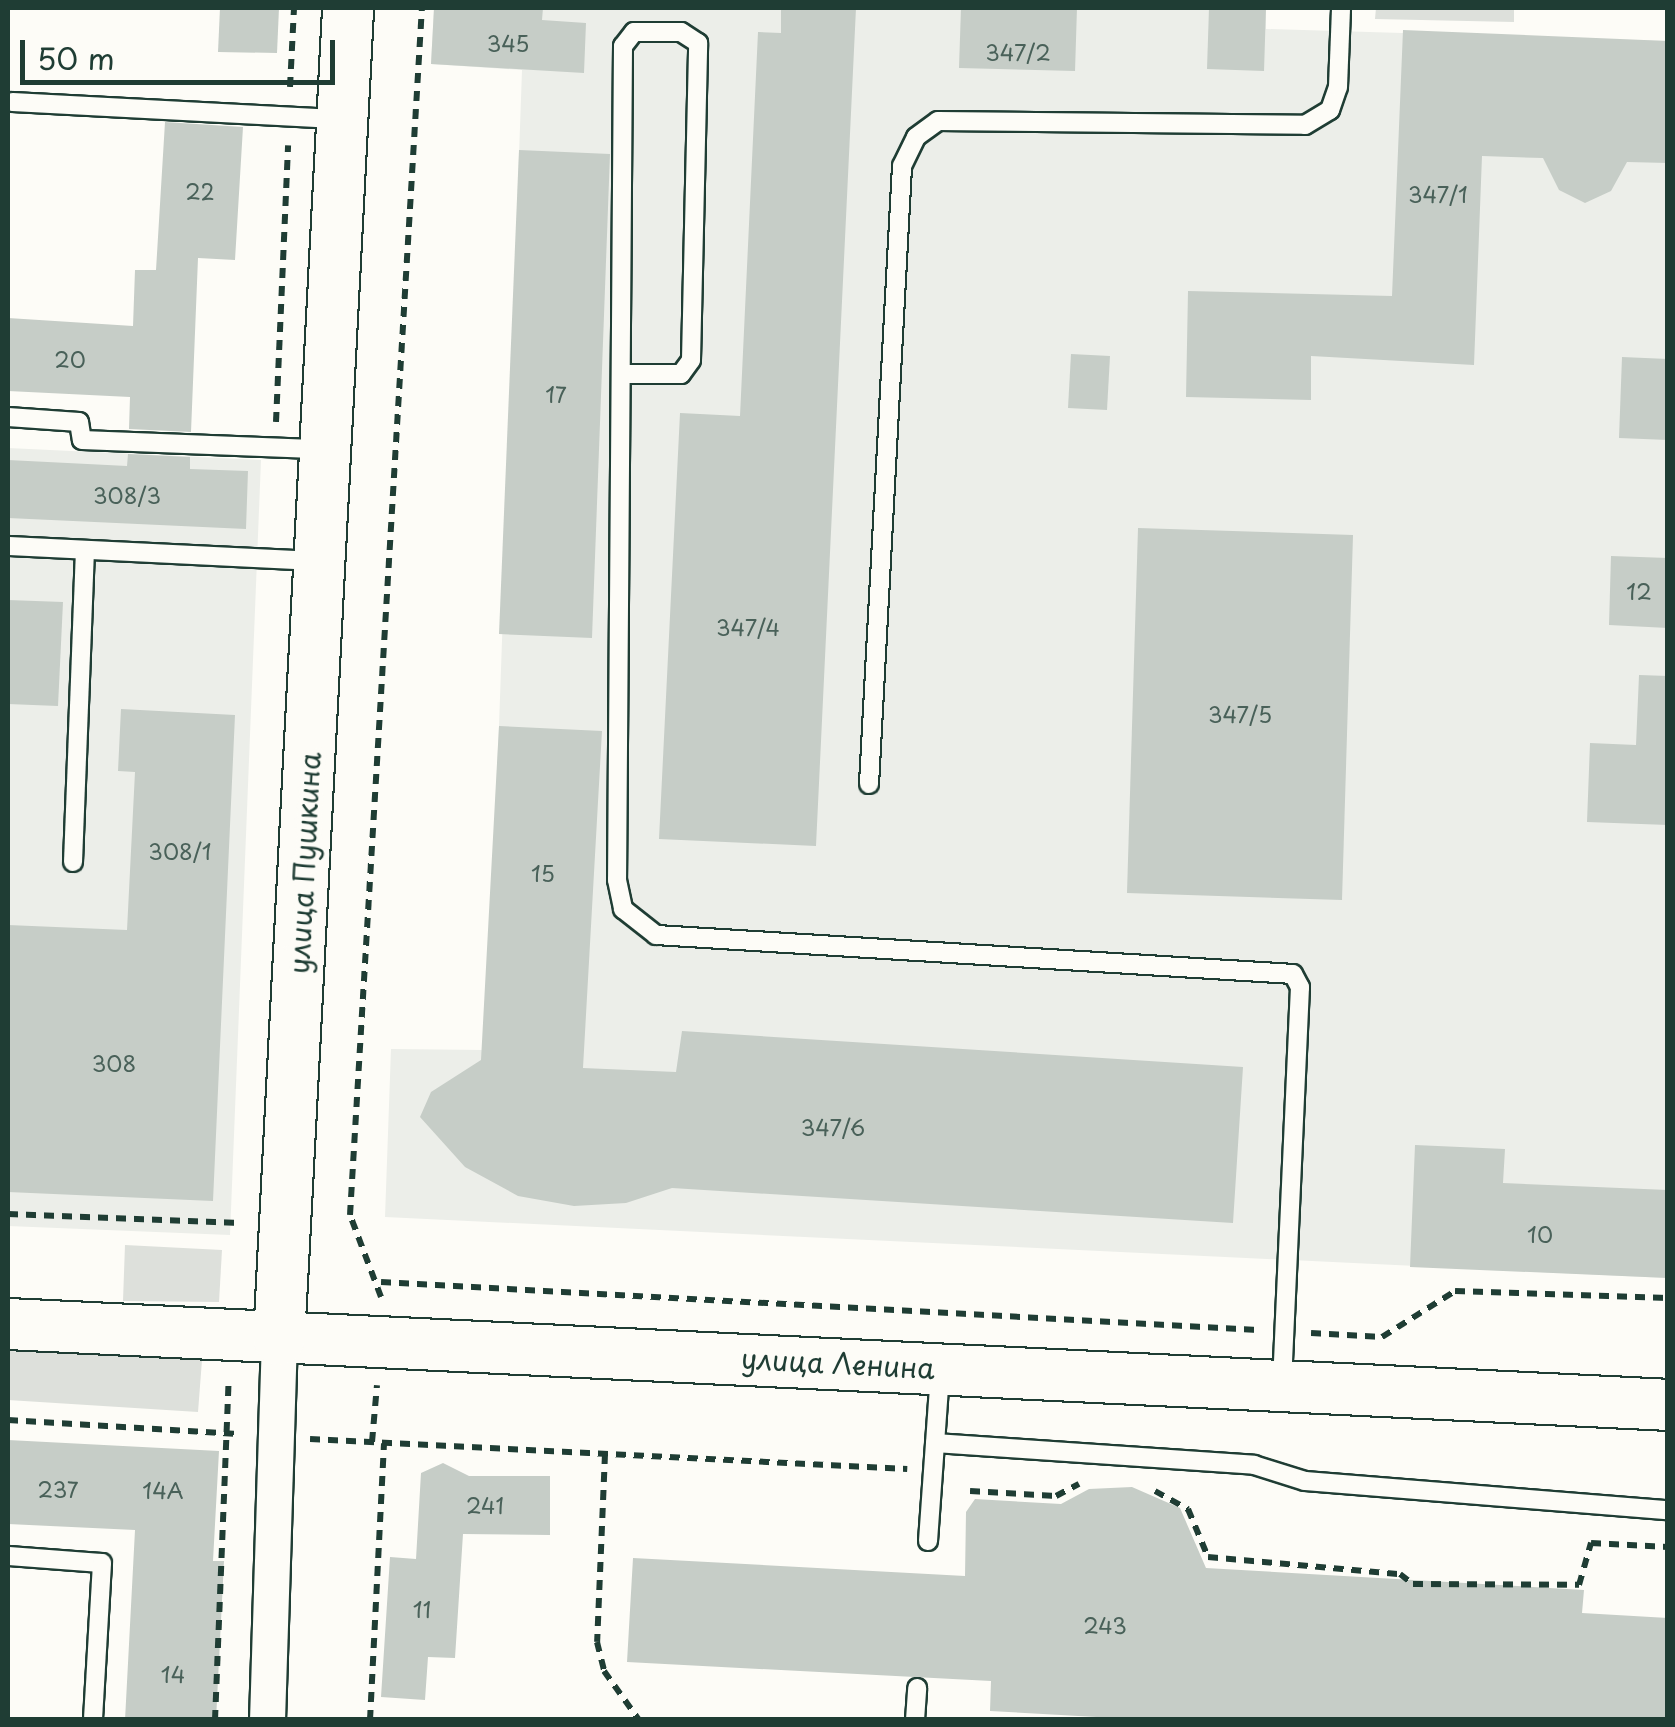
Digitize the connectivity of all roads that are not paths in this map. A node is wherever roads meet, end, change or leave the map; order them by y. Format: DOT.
graph roads {
  1 [pos="348,8"];
  2 [pos="1341,8"];
  3 [pos="12,102"];
  4 [pos="341,119"];
  5 [pos="623,374"];
  6 [pos="8,417"];
  7 [pos="320,449"];
  8 [pos="8,546"];
  9 [pos="86,550"];
  10 [pos="318,561"];
  11 [pos="869,784"];
  12 [pos="73,862"];
  13 [pos="8,1324"];
  14 [pos="279,1340"];
  15 [pos="941,1368"];
  16 [pos="1282,1386"];
  17 [pos="1668,1405"];
  18 [pos="935,1443"];
  19 [pos="1668,1510"];
  20 [pos="928,1540"];
  21 [pos="8,1556"];
  22 [pos="917,1688"];
  23 [pos="93,1720"];
  24 [pos="267,1720"];
  25 [pos="915,1720"];
  1 -- 4 [label="main road, улица Пушкина"];
  2 -- 11 [label="lane"];
  3 -- 4 [label="lane"];
  4 -- 7 [label="main road, улица Пушкина"];
  5 -- 5 [label="lane"];
  5 -- 16 [label="lane"];
  6 -- 7 [label="lane"];
  7 -- 10 [label="main road, улица Пушкина"];
  8 -- 9 [label="lane"];
  9 -- 10 [label="lane"];
  9 -- 12 [label="lane"];
  10 -- 14 [label="main road, улица Пушкина"];
  13 -- 14 [label="main road, улица Ленина"];
  14 -- 15 [label="main road, улица Ленина"];
  14 -- 24 [label="street, улица Пушкина"];
  15 -- 16 [label="main road, улица Ленина"];
  15 -- 18 [label="lane"];
  16 -- 17 [label="main road, улица Ленина"];
  18 -- 19 [label="lane"];
  18 -- 20 [label="lane"];
  21 -- 23 [label="lane"];
  22 -- 25 [label="lane"];
}
